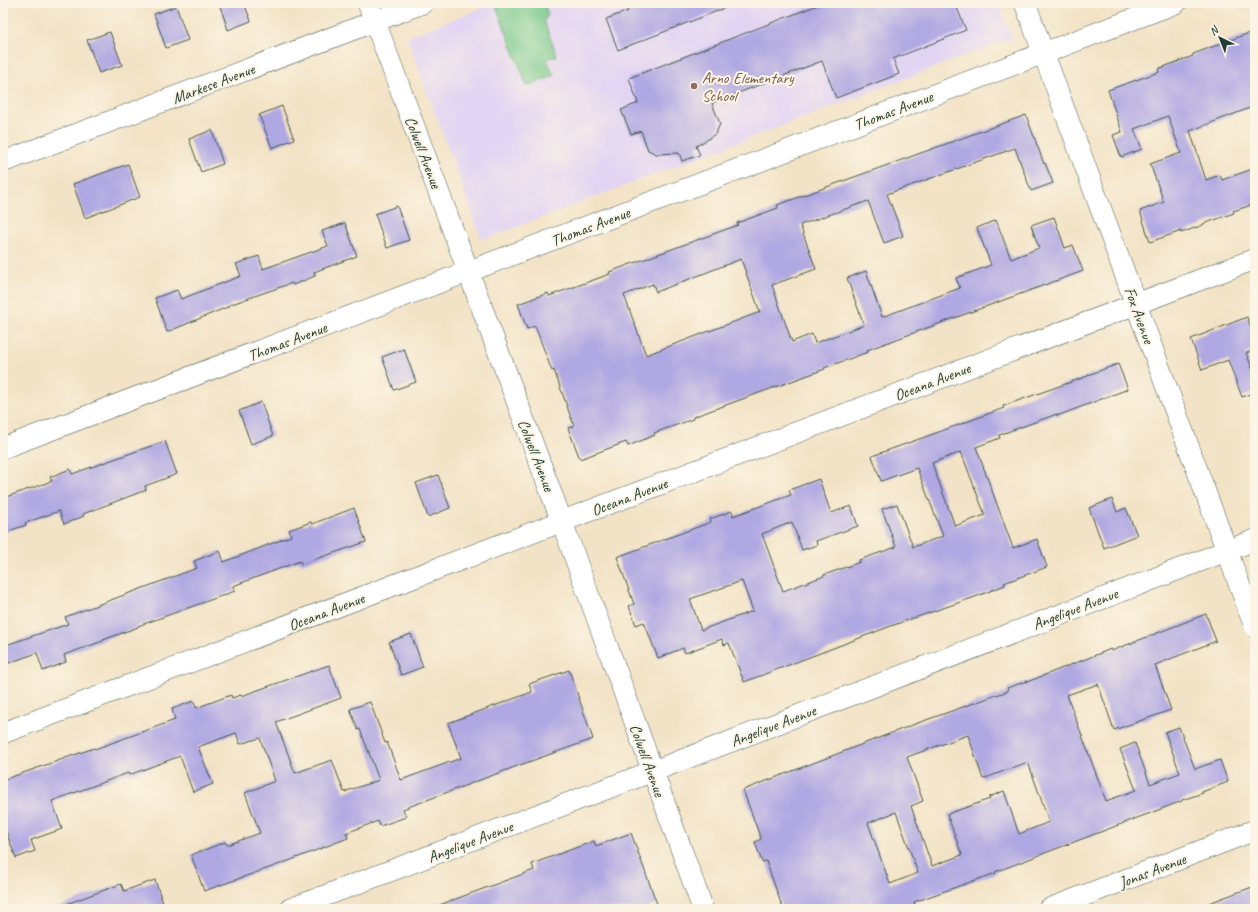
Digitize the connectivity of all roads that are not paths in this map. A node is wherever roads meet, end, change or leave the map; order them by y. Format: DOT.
graph roads {
  1 [pos="423,3"];
  2 [pos="1025,3"];
  3 [pos="1176,3"];
  4 [pos="371,12"];
  5 [pos="1044,52"];
  6 [pos="3,162"];
  7 [pos="1255,259"];
  8 [pos="468,272"];
  9 [pos="1136,304"];
  10 [pos="3,448"];
  11 [pos="562,522"];
  12 [pos="1255,540"];
  13 [pos="1226,550"];
  14 [pos="1255,627"];
  15 [pos="3,733"];
  16 [pos="652,772"];
  17 [pos="1255,830"];
  18 [pos="290,909"];
  19 [pos="703,909"];
  20 [pos="1049,909"];
  1 -- 4 [label="street, Markese Avenue"];
  2 -- 5 [label="street, Fox Avenue"];
  3 -- 5 [label="street, Thomas Avenue"];
  4 -- 6 [label="street, Markese Avenue"];
  4 -- 8 [label="street, Colwell Avenue"];
  5 -- 8 [label="street, Thomas Avenue"];
  5 -- 9 [label="street, Fox Avenue"];
  7 -- 9 [label="street, Oceana Avenue"];
  8 -- 10 [label="street, Thomas Avenue"];
  8 -- 11 [label="street, Colwell Avenue"];
  9 -- 11 [label="street, Oceana Avenue"];
  9 -- 13 [label="street, Fox Avenue"];
  11 -- 15 [label="street, Oceana Avenue"];
  11 -- 16 [label="street, Colwell Avenue"];
  12 -- 13 [label="street, Angelique Avenue"];
  13 -- 14 [label="street, Fox Avenue"];
  13 -- 16 [label="street, Angelique Avenue"];
  16 -- 18 [label="street, Angelique Avenue"];
  16 -- 19 [label="street, Colwell Avenue"];
  17 -- 20 [label="street, Jonas Avenue"];
}
